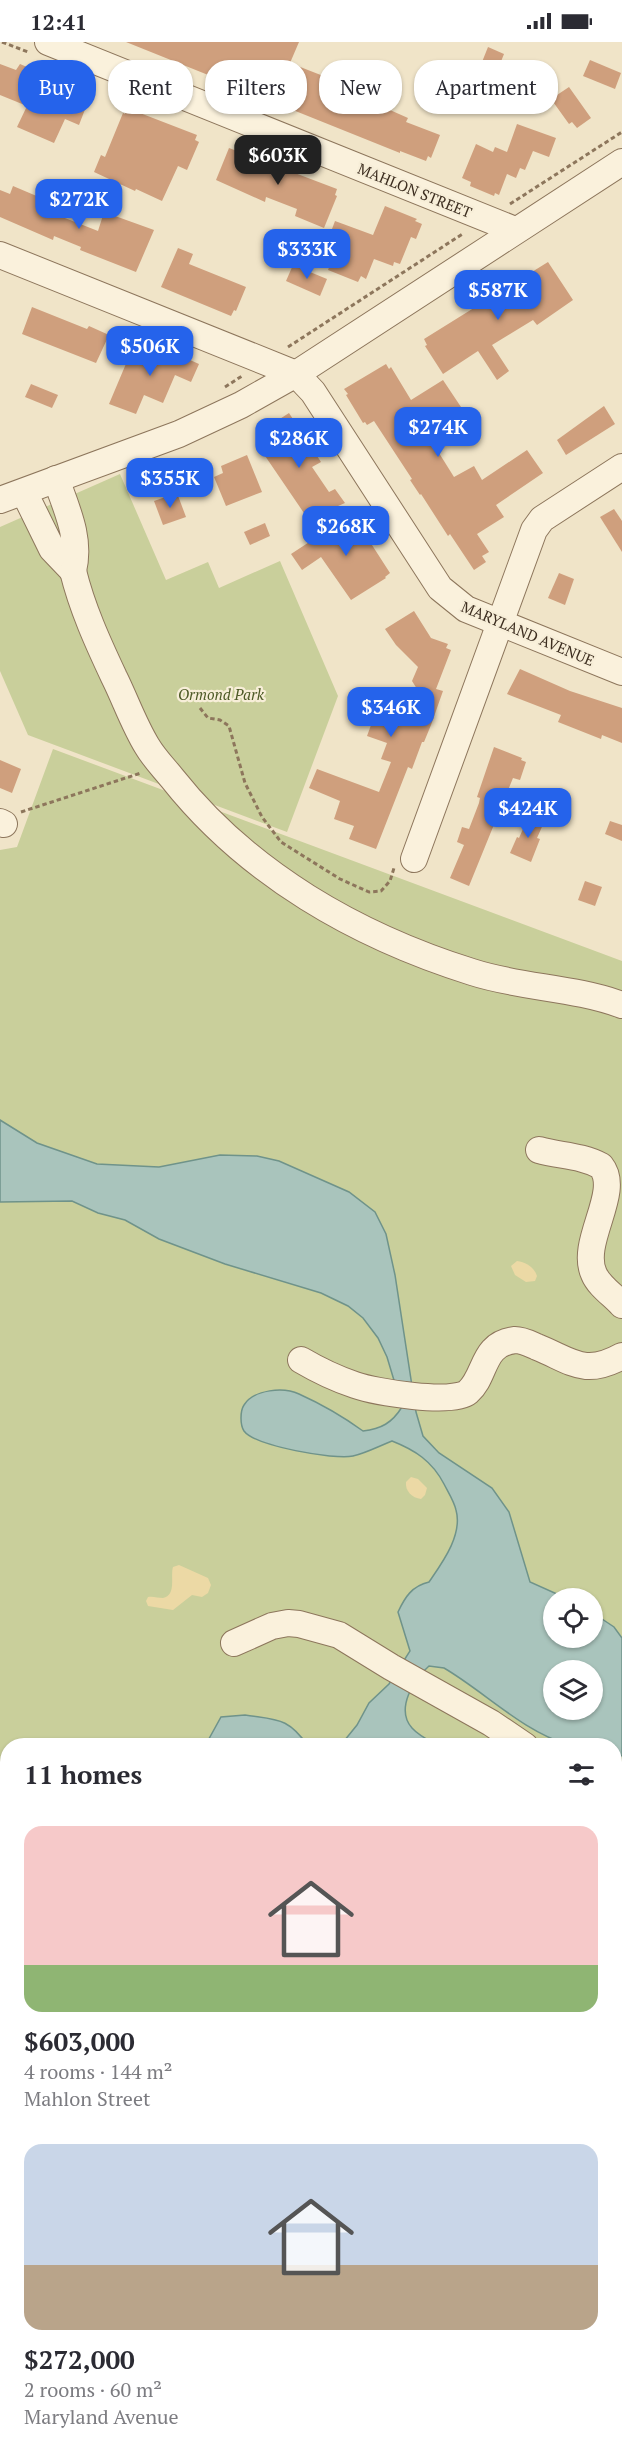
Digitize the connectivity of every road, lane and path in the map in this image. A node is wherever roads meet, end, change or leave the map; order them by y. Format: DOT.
graph roads {
  1 [pos="48,42"];
  2 [pos="622,132"];
  3 [pos="622,162"];
  4 [pos="487,219"];
  5 [pos="515,230"];
  6 [pos="0,255"];
  7 [pos="266,362"];
  8 [pos="296,374"];
  9 [pos="224,387"];
  10 [pos="622,467"];
  11 [pos="56,479"];
  12 [pos="24,492"];
  13 [pos="0,500"];
  14 [pos="73,571"];
  15 [pos="500,623"];
  16 [pos="622,672"];
  17 [pos="200,708"];
  18 [pos="163,766"];
  19 [pos="8,820"];
  20 [pos="405,860"];
  21 [pos="622,1005"];
  22 [pos="539,1150"];
  23 [pos="622,1305"];
  24 [pos="622,1356"];
  25 [pos="301,1360"];
  26 [pos="234,1643"];
  27 [pos="513,1738"];
  1 -- 4 [label="street, MAHLON STREET"];
  2 -- 4 [label="path"];
  3 -- 5 [label="street"];
  4 -- 5 [label="street, MAHLON STREET"];
  4 -- 7 [label="path"];
  5 -- 8 [label="street"];
  6 -- 7 [label="street, MARYLAND AVENUE"];
  7 -- 8 [label="street, MARYLAND AVENUE"];
  7 -- 9 [label="path"];
  8 -- 11 [label="street"];
  8 -- 15 [label="street, MARYLAND AVENUE"];
  10 -- 15 [label="street"];
  11 -- 12 [label="street"];
  11 -- 14 [label="street"];
  12 -- 13 [label="street"];
  12 -- 14 [label="street"];
  14 -- 18 [label="street"];
  15 -- 16 [label="street, MARYLAND AVENUE"];
  15 -- 20 [label="street"];
  17 -- 20 [label="path"];
  18 -- 19 [label="path"];
  18 -- 21 [label="street"];
  22 -- 23 [label="street"];
  24 -- 25 [label="street"];
  26 -- 27 [label="street"];
}
